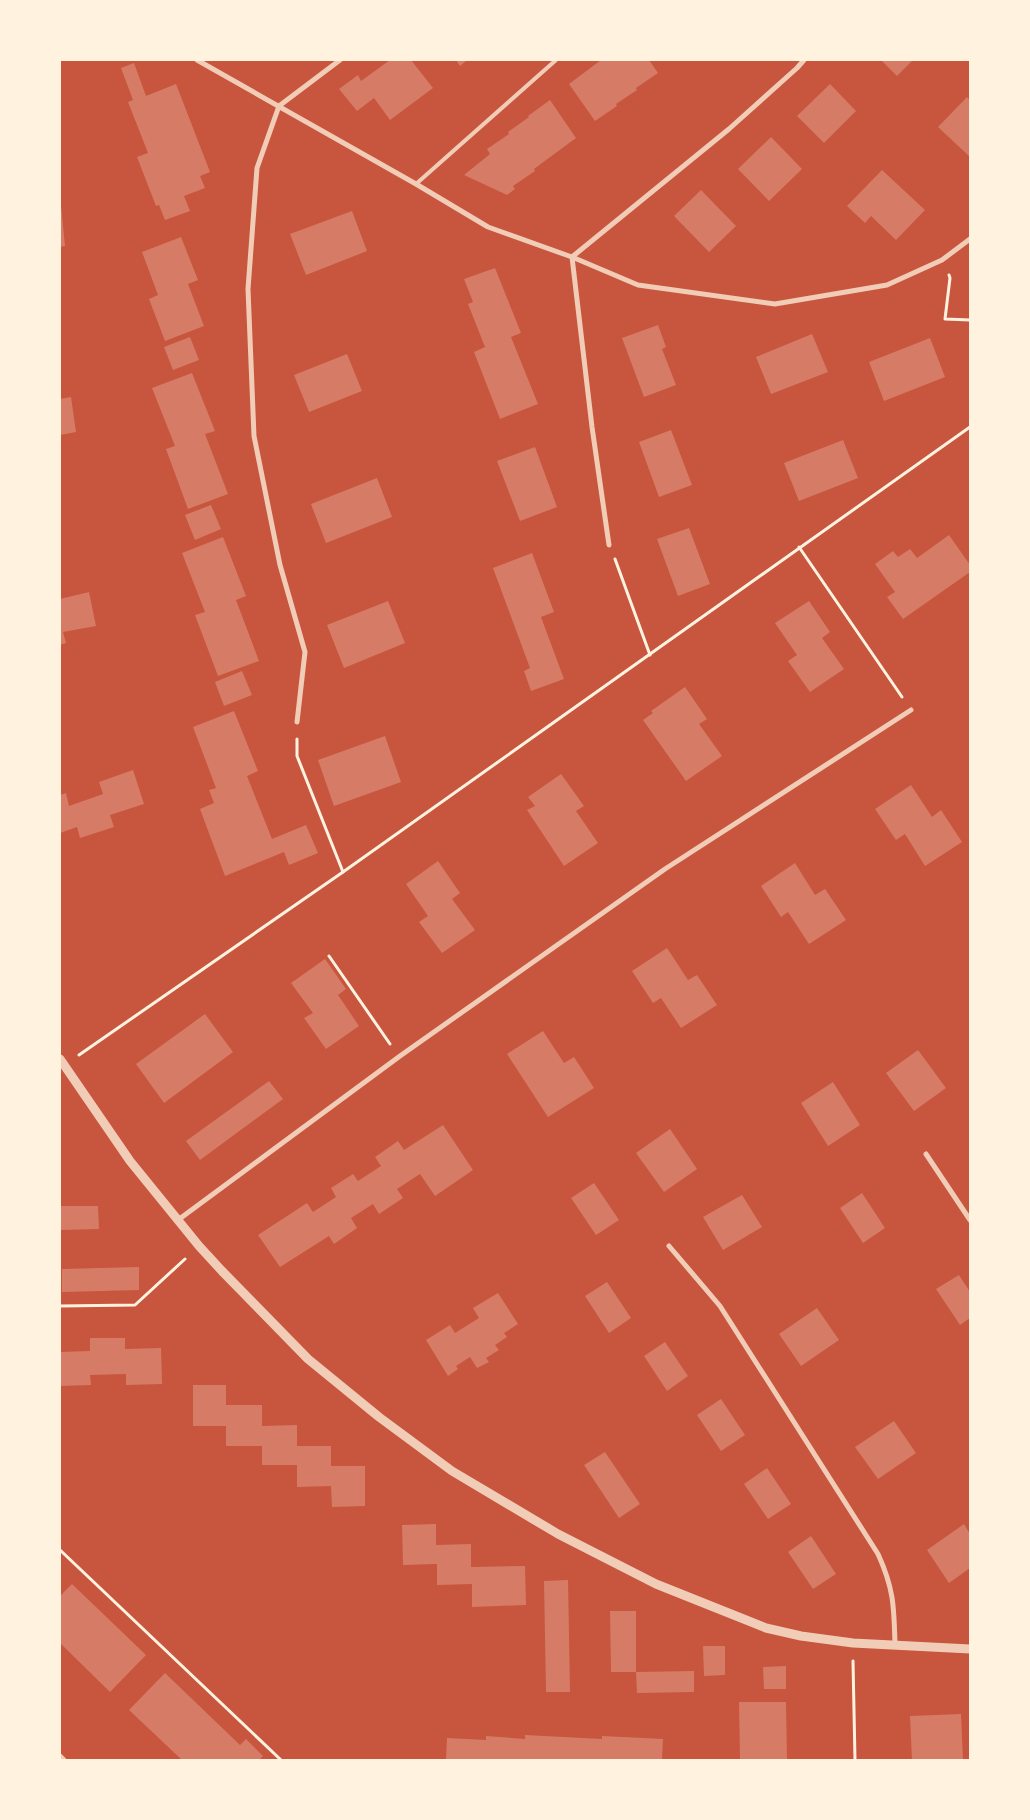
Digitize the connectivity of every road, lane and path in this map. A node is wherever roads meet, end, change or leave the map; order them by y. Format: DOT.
graph roads {
  1 [pos="197,60"];
  2 [pos="340,60"];
  3 [pos="556,60"];
  4 [pos="804,60"];
  5 [pos="279,106"];
  6 [pos="416,184"];
  7 [pos="970,238"];
  8 [pos="572,257"];
  9 [pos="942,260"];
  10 [pos="970,320"];
  11 [pos="970,427"];
  12 [pos="609,545"];
  13 [pos="799,547"];
  14 [pos="650,655"];
  15 [pos="911,710"];
  16 [pos="297,722"];
  17 [pos="343,872"];
  18 [pos="329,956"];
  19 [pos="386,1038"];
  20 [pos="62,1062"];
  21 [pos="926,1154"];
  22 [pos="970,1220"];
  23 [pos="178,1221"];
  24 [pos="199,1246"];
  25 [pos="669,1246"];
  26 [pos="60,1306"];
  27 [pos="60,1551"];
  28 [pos="853,1642"];
  29 [pos="894,1645"];
  30 [pos="970,1649"];
  31 [pos="60,1756"];
  32 [pos="64,1760"];
  33 [pos="280,1760"];
  34 [pos="855,1760"];
  1 -- 5 [label="street"];
  2 -- 5 [label="street"];
  3 -- 6 [label="lane"];
  4 -- 8 [label="street"];
  5 -- 6 [label="street"];
  5 -- 16 [label="street"];
  6 -- 8 [label="street"];
  7 -- 9 [label="street"];
  8 -- 9 [label="street"];
  8 -- 12 [label="street"];
  9 -- 10 [label="path"];
  11 -- 13 [label="path"];
  12 -- 14 [label="path"];
  13 -- 14 [label="path"];
  13 -- 15 [label="path"];
  14 -- 17 [label="path"];
  15 -- 23 [label="street"];
  16 -- 17 [label="path"];
  17 -- 20 [label="path"];
  18 -- 19 [label="path"];
  20 -- 23 [label="street"];
  21 -- 22 [label="street"];
  23 -- 24 [label="street"];
  24 -- 26 [label="path"];
  24 -- 28 [label="street"];
  25 -- 29 [label="street"];
  27 -- 33 [label="path"];
  28 -- 29 [label="street"];
  28 -- 34 [label="path"];
  29 -- 30 [label="street"];
  31 -- 32 [label="street"];
}
